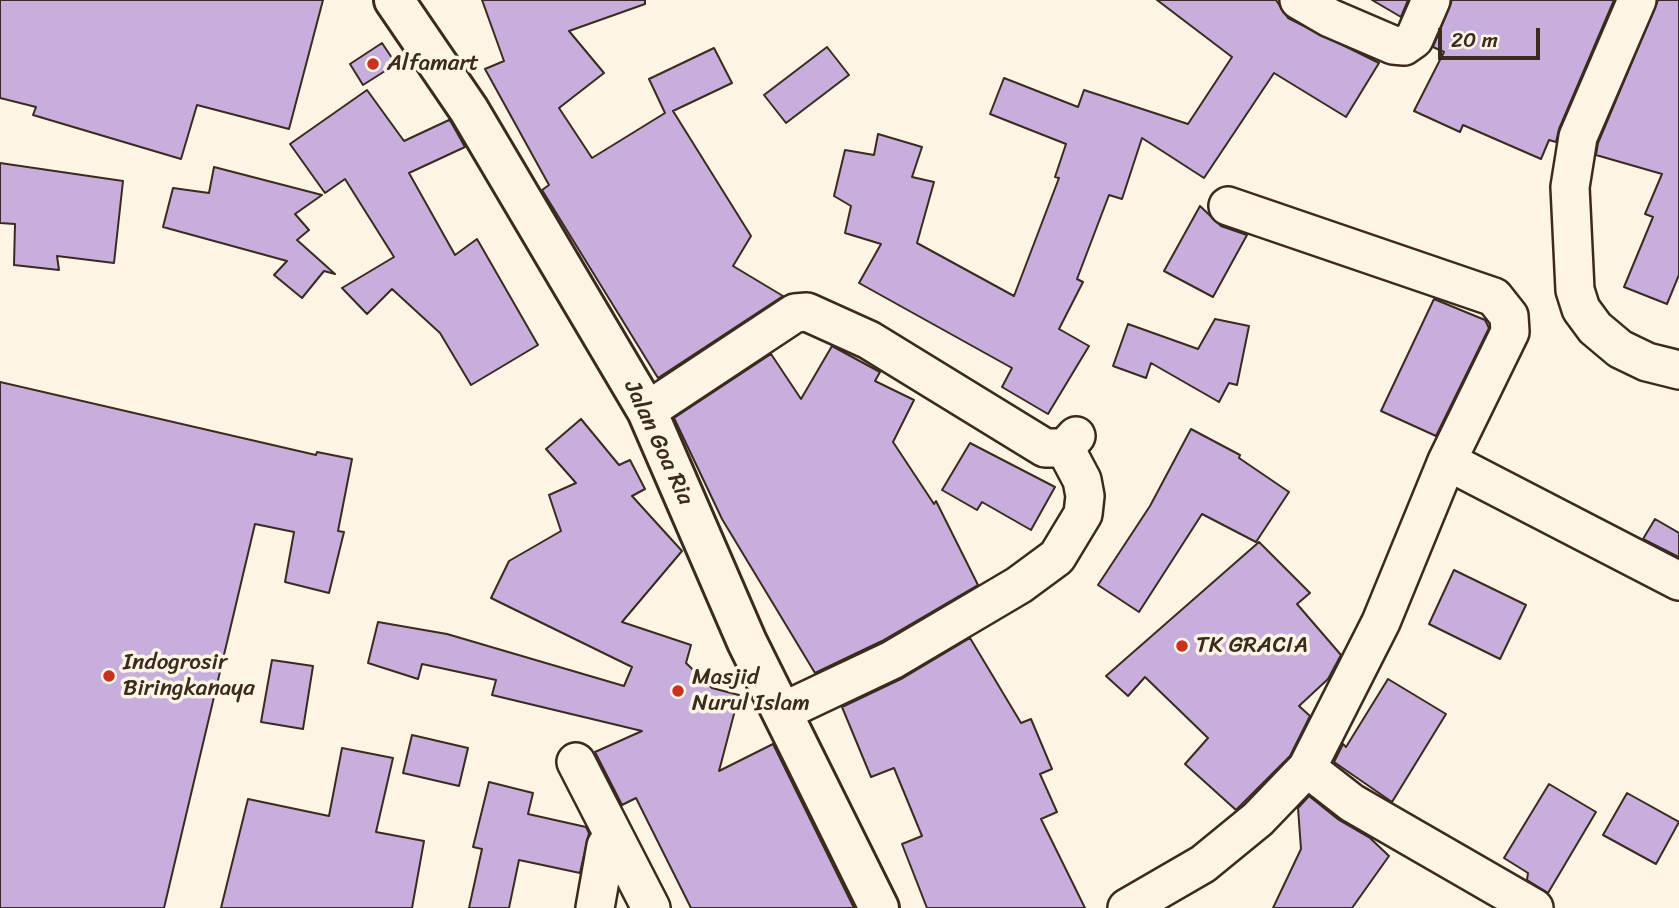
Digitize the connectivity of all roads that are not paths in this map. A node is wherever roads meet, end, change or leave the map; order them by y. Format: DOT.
graph roads {
  1 [pos="395,0"];
  2 [pos="1299,0"];
  3 [pos="1431,0"];
  4 [pos="1637,0"];
  5 [pos="1228,206"];
  6 [pos="1679,370"];
  7 [pos="647,411"];
  8 [pos="1447,461"];
  9 [pos="1679,581"];
  10 [pos="782,712"];
  11 [pos="576,762"];
  12 [pos="1307,768"];
  13 [pos="612,836"];
  14 [pos="595,908"];
  15 [pos="651,908"];
  16 [pos="879,908"];
  17 [pos="1127,908"];
  18 [pos="1534,908"];
  1 -- 7 [label="main road, Jalan Goa Ria"];
  2 -- 3 [label="street"];
  4 -- 6 [label="street"];
  5 -- 8 [label="street"];
  7 -- 10 [label="main road, Jalan Goa Ria"];
  7 -- 10 [label="street"];
  8 -- 9 [label="street"];
  8 -- 12 [label="street"];
  10 -- 16 [label="main road, Jalan Goa Ria"];
  11 -- 13 [label="street"];
  12 -- 17 [label="street"];
  12 -- 18 [label="street"];
  13 -- 14 [label="street"];
  13 -- 15 [label="street"];
}
